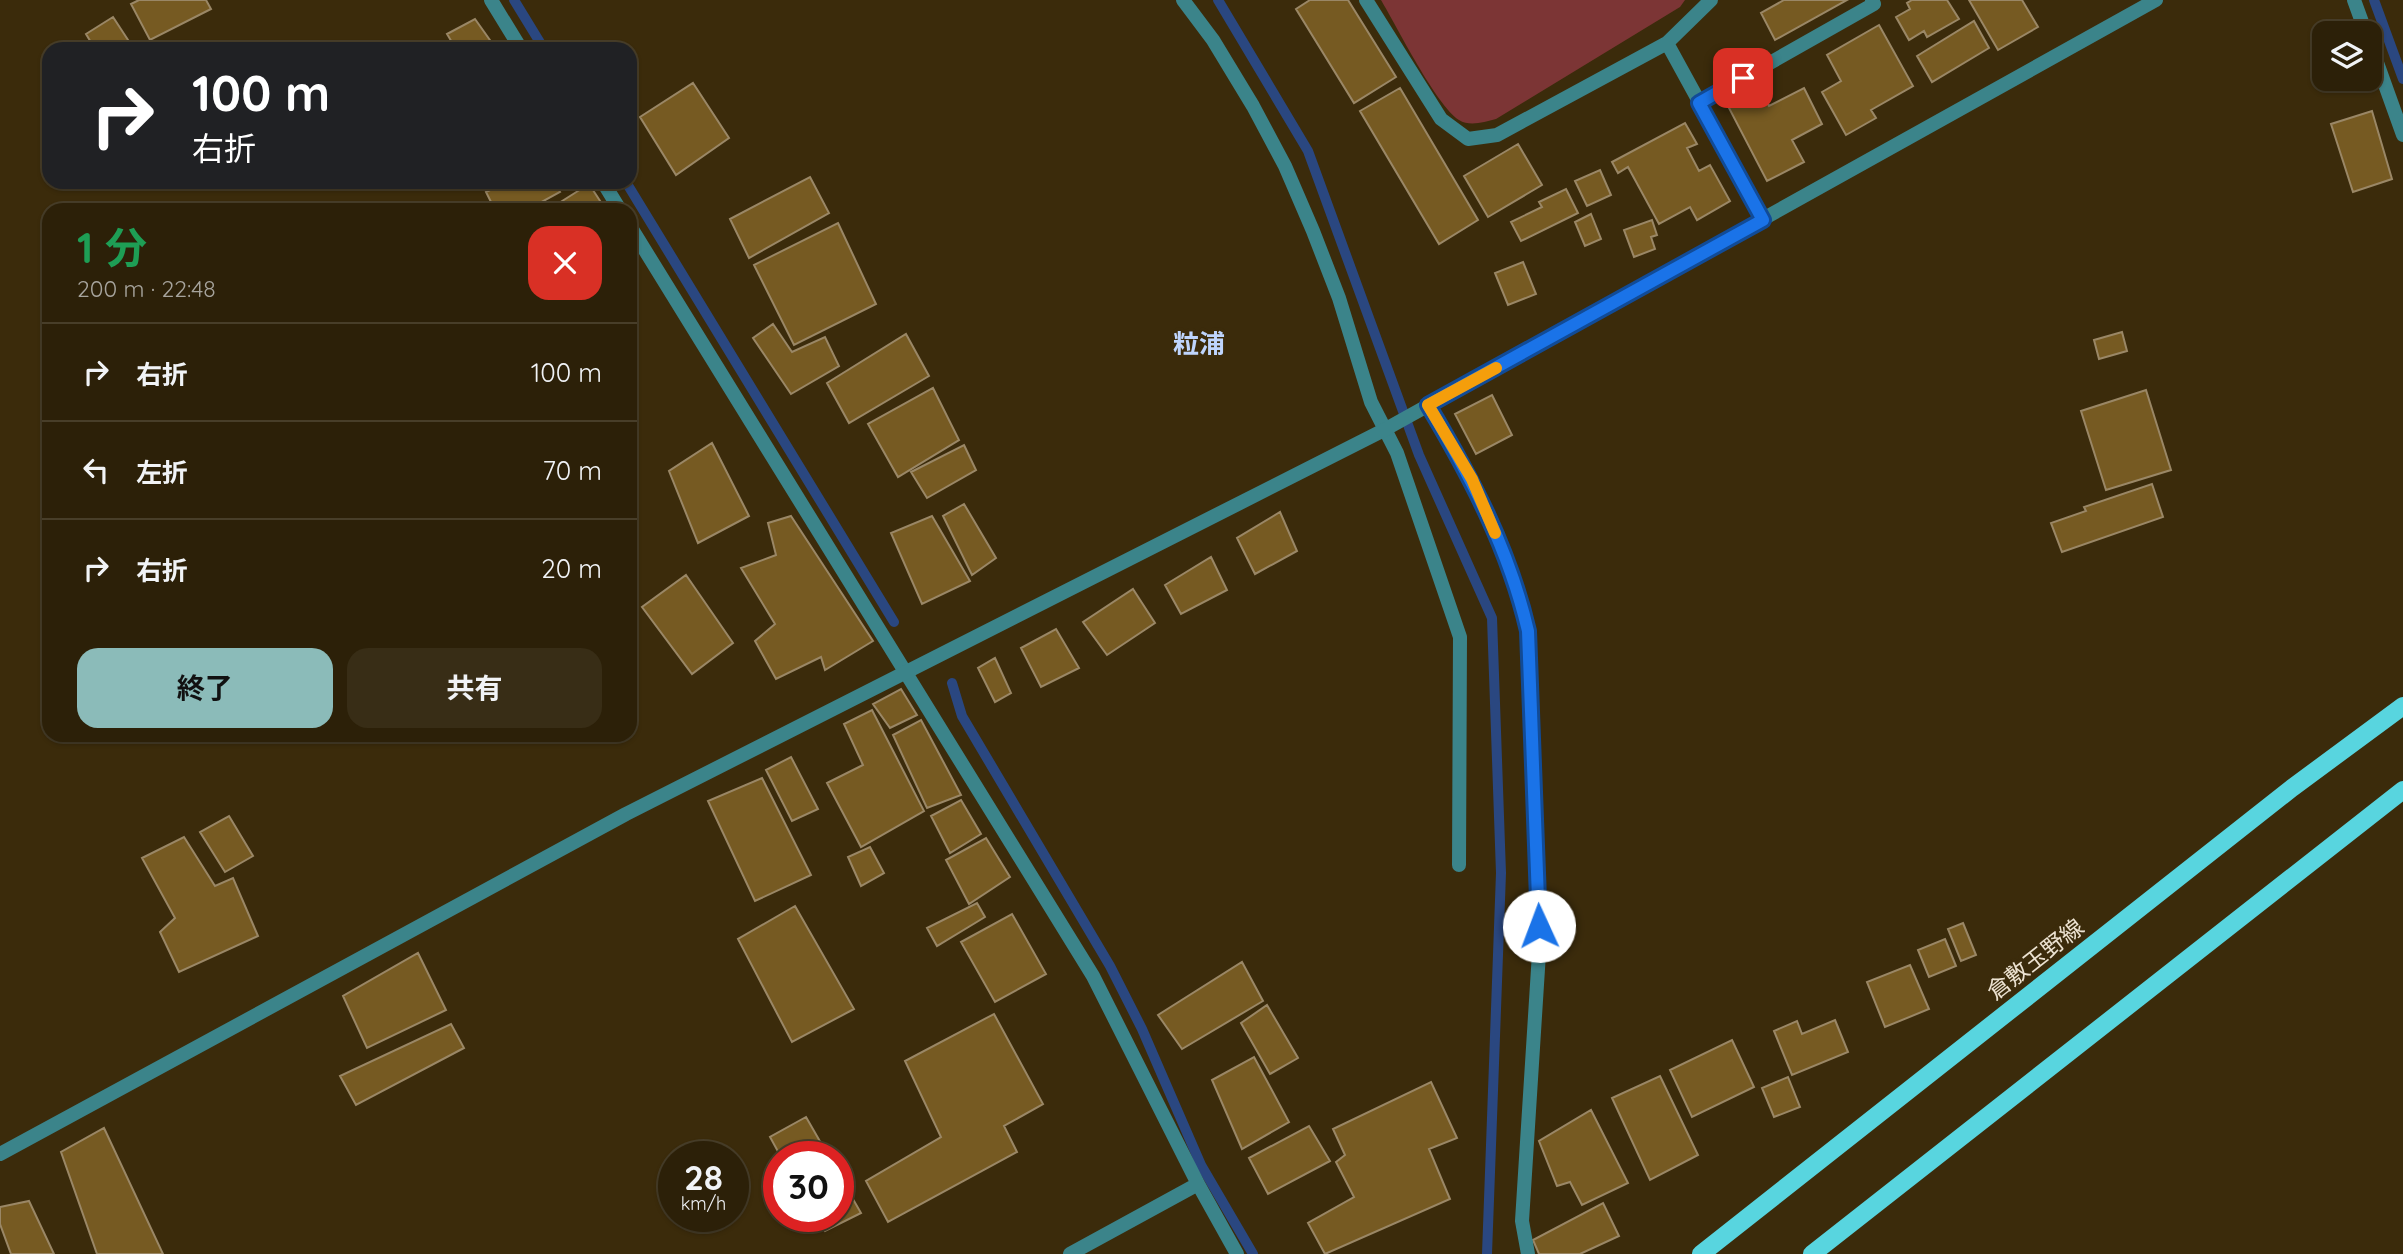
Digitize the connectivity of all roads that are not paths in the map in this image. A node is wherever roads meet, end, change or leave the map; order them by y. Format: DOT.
graph roads {
  1 [pos="491,0"];
  2 [pos="1183,0"];
  3 [pos="1366,0"];
  4 [pos="1711,0"];
  5 [pos="1872,0"];
  6 [pos="2156,0"];
  7 [pos="2354,0"];
  8 [pos="2362,21"];
  9 [pos="518,42"];
  10 [pos="1667,43"];
  11 [pos="2382,76"];
  12 [pos="1699,103"];
  13 [pos="2403,135"];
  14 [pos="1763,220"];
  15 [pos="637,237"];
  16 [pos="1423,408"];
  17 [pos="1390,427"];
  18 [pos="904,672"];
  19 [pos="2403,706"];
  20 [pos="2403,790"];
  21 [pos="1460,865"];
  22 [pos="2,1149"];
  23 [pos="1198,1184"];
  24 [pos="1070,1254"];
  25 [pos="1237,1254"];
  26 [pos="1528,1254"];
  27 [pos="1701,1254"];
  28 [pos="1812,1254"];
  1 -- 9 [label="street"];
  2 -- 17 [label="street"];
  3 -- 10 [label="street"];
  4 -- 10 [label="street"];
  5 -- 12 [label="street"];
  6 -- 14 [label="street"];
  7 -- 8 [label="street"];
  10 -- 12 [label="street"];
  11 -- 13 [label="street"];
  12 -- 14 [label="street"];
  14 -- 16 [label="street"];
  15 -- 18 [label="street"];
  16 -- 17 [label="street"];
  16 -- 26 [label="street"];
  17 -- 18 [label="street"];
  17 -- 21 [label="street"];
  18 -- 22 [label="street"];
  18 -- 23 [label="street"];
  19 -- 27 [label="main road, 倉敷玉野線"];
  20 -- 28 [label="main road"];
  23 -- 24 [label="street"];
  23 -- 25 [label="street"];
}
